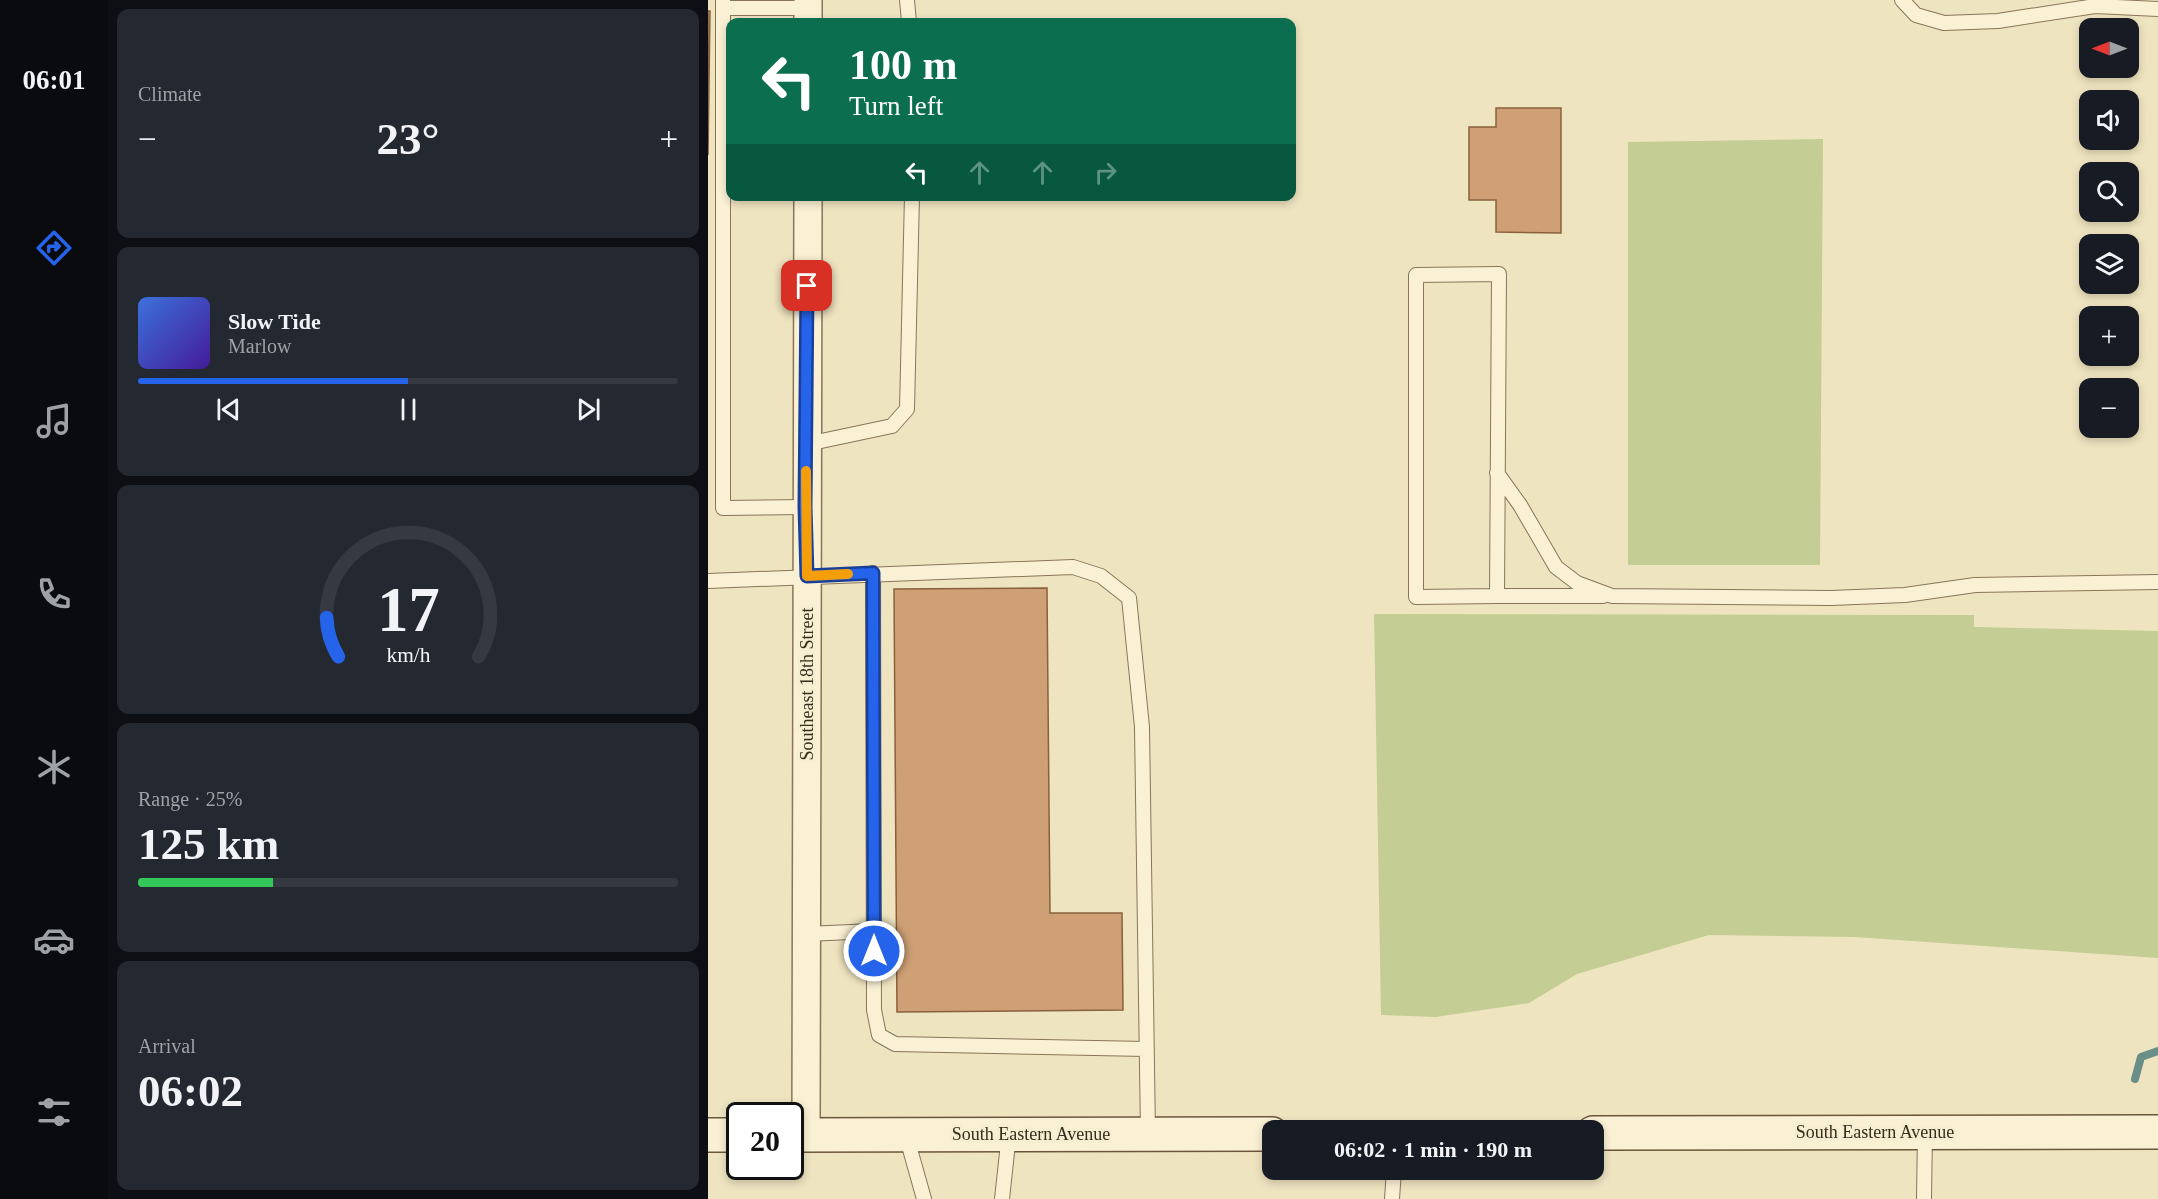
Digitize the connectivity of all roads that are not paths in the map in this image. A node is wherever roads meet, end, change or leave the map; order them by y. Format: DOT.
graph roads {
  1 [pos="907,0"];
  2 [pos="1902,0"];
  3 [pos="2115,3"];
  4 [pos="724,4"];
  5 [pos="2158,9"];
  6 [pos="808,10"];
  7 [pos="909,18"];
  8 [pos="808,201"];
  9 [pos="912,201"];
  10 [pos="807,444"];
  11 [pos="1497,473"];
  12 [pos="715,478"];
  13 [pos="805,507"];
  14 [pos="723,508"];
  15 [pos="708,511"];
  16 [pos="873,573"];
  17 [pos="807,576"];
  18 [pos="708,580"];
  19 [pos="2158,582"];
  20 [pos="1497,596"];
  21 [pos="1612,596"];
  22 [pos="874,931"];
  23 [pos="806,934"];
  24 [pos="1147,1049"];
  25 [pos="799,1102"];
  26 [pos="1925,1132"];
  27 [pos="2158,1132"];
  28 [pos="1604,1133"];
  29 [pos="1009,1134"];
  30 [pos="1148,1134"];
  31 [pos="1262,1134"];
  32 [pos="708,1135"];
  33 [pos="726,1135"];
  34 [pos="804,1135"];
  35 [pos="906,1135"];
  36 [pos="1393,1180"];
  37 [pos="924,1199"];
  38 [pos="1002,1199"];
  39 [pos="1392,1199"];
  40 [pos="1924,1199"];
  1 -- 7 [label="lane"];
  2 -- 3 [label="lane"];
  3 -- 5 [label="lane"];
  4 -- 6 [label="lane"];
  4 -- 12 [label="lane"];
  8 -- 10 [label="street, Southeast 18th Street"];
  9 -- 10 [label="lane"];
  10 -- 13 [label="street, Southeast 18th Street"];
  11 -- 20 [label="lane"];
  11 -- 20 [label="lane"];
  11 -- 21 [label="lane"];
  12 -- 14 [label="lane"];
  13 -- 14 [label="lane"];
  13 -- 17 [label="street, Southeast 18th Street"];
  14 -- 15 [label="lane"];
  16 -- 17 [label="lane"];
  16 -- 22 [label="lane"];
  16 -- 24 [label="lane"];
  17 -- 18 [label="lane"];
  17 -- 23 [label="street, Southeast 18th Street"];
  19 -- 21 [label="lane"];
  20 -- 21 [label="lane"];
  22 -- 23 [label="lane"];
  22 -- 24 [label="lane"];
  23 -- 25 [label="street, Southeast 18th Street"];
  24 -- 30 [label="lane"];
  26 -- 27 [label="main road, South Eastern Avenue"];
  26 -- 28 [label="main road, South Eastern Avenue"];
  26 -- 40 [label="lane"];
  29 -- 30 [label="main road, South Eastern Avenue"];
  29 -- 35 [label="main road, South Eastern Avenue"];
  29 -- 38 [label="lane"];
  30 -- 31 [label="main road, South Eastern Avenue"];
  32 -- 33 [label="main road"];
  34 -- 35 [label="main road, South Eastern Avenue"];
  35 -- 37 [label="lane"];
  36 -- 39 [label="lane"];
}
